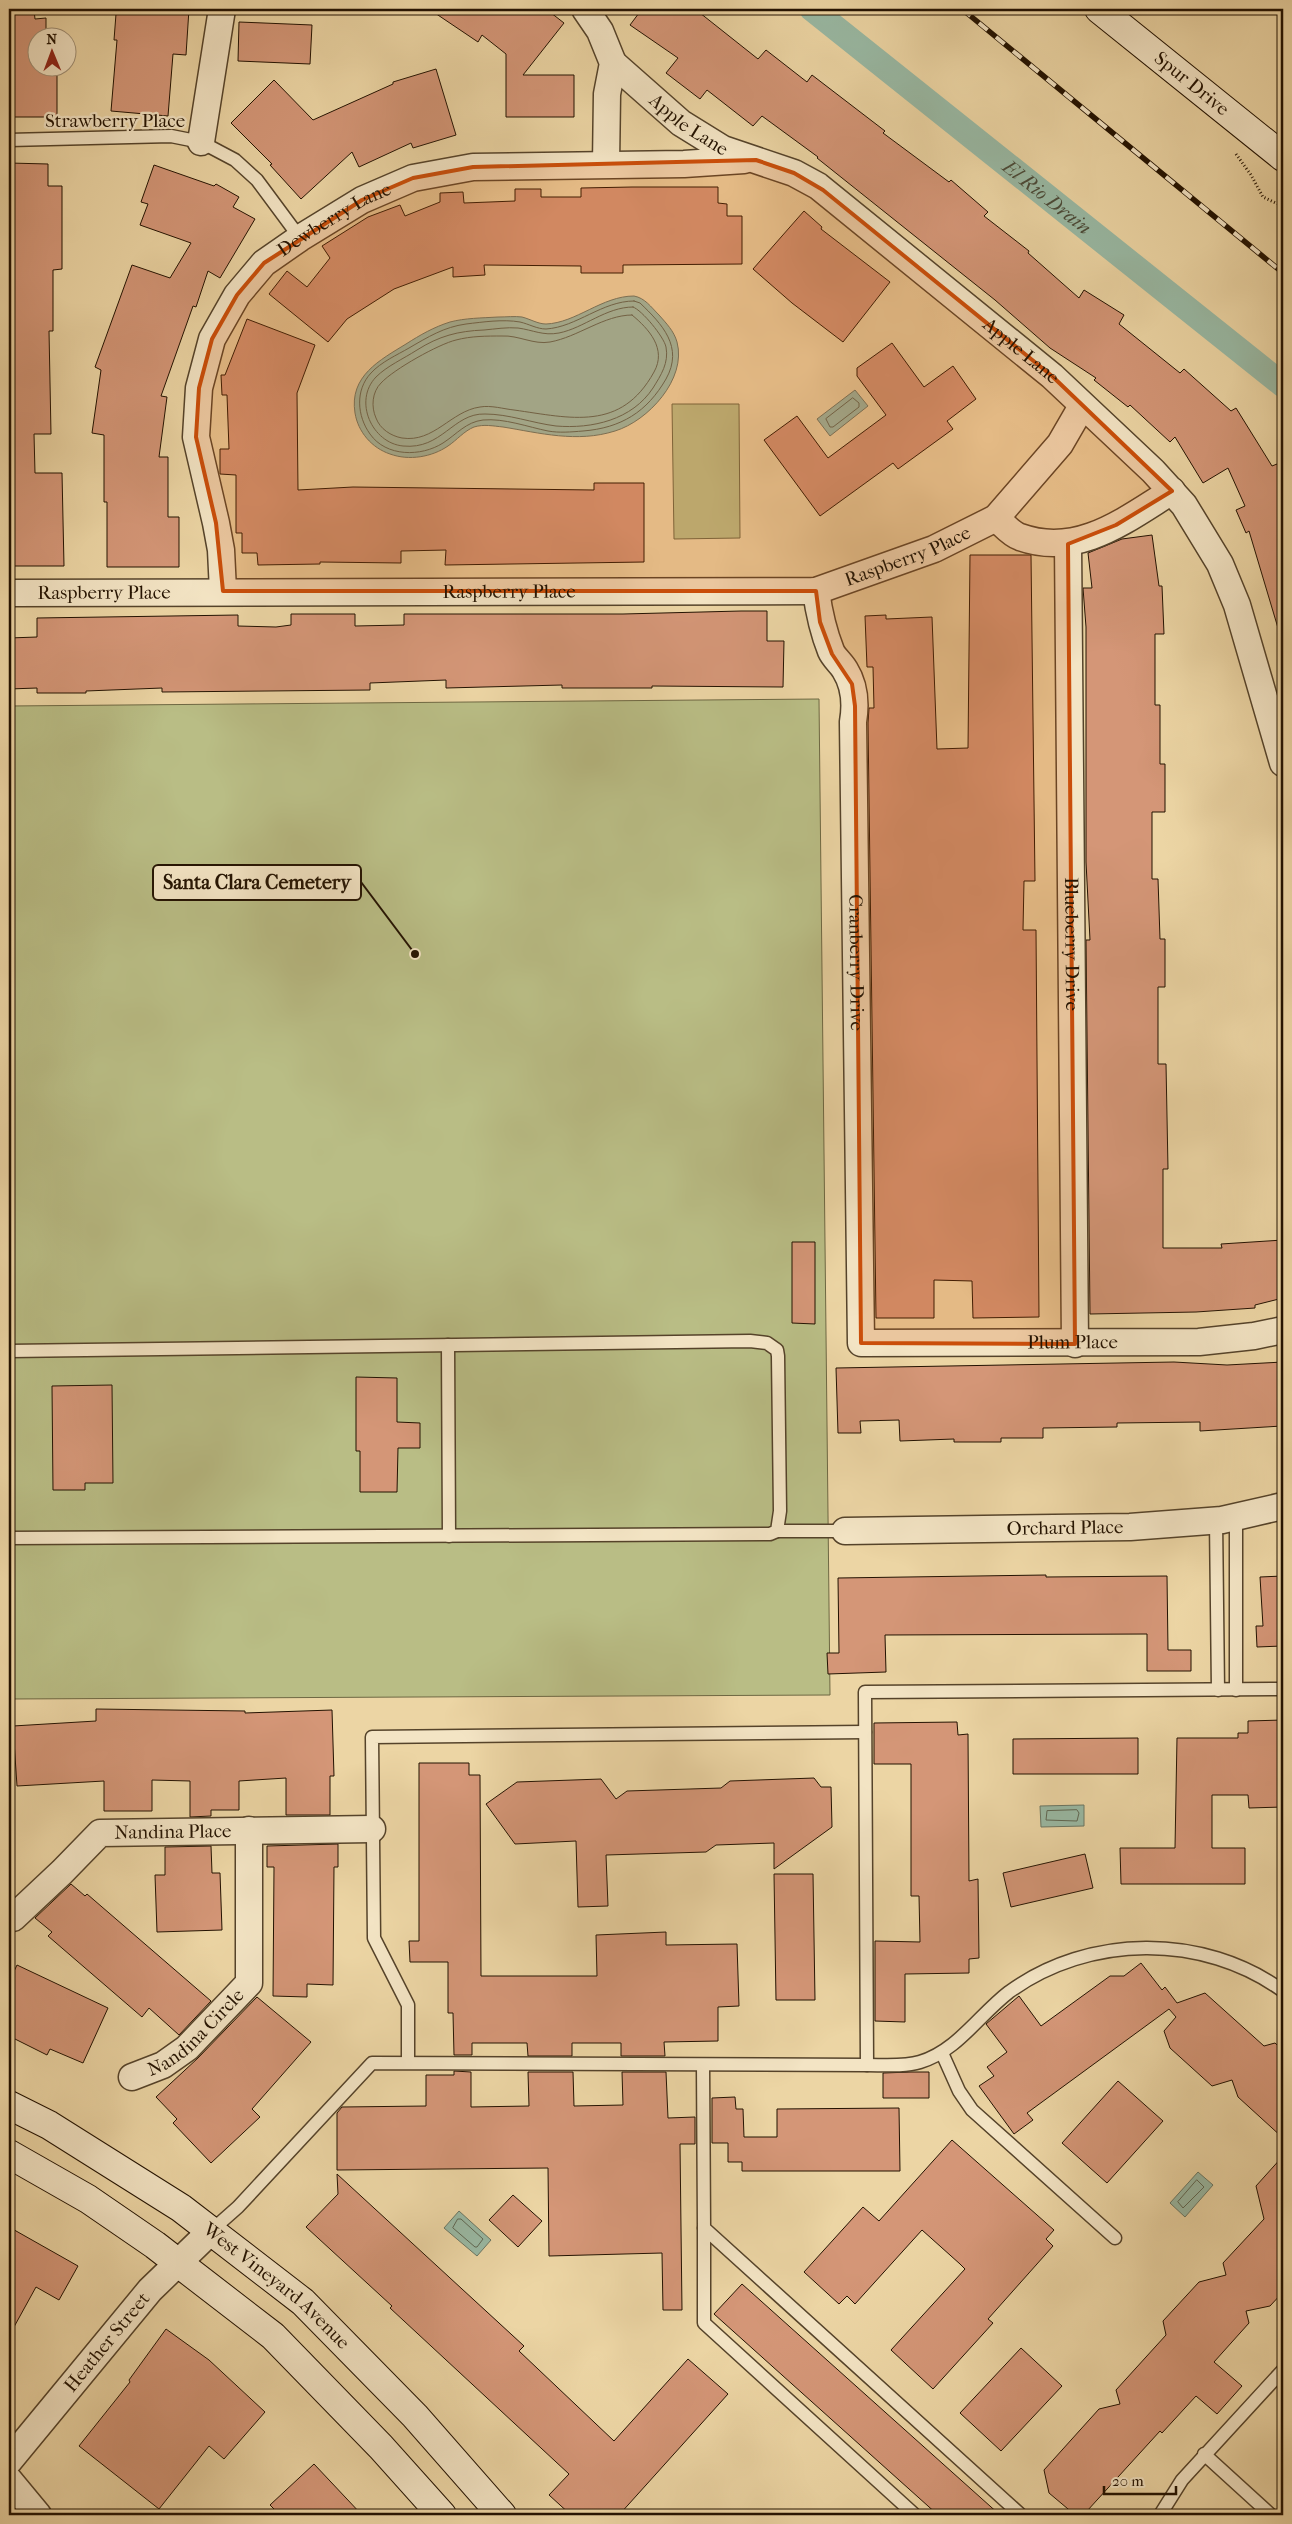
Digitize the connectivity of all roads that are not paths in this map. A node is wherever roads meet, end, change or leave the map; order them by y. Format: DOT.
graph roads {
  1 [pos="222,9"];
  2 [pos="585,9"];
  3 [pos="1099,9"];
  4 [pos="613,63"];
  5 [pos="9,140"];
  6 [pos="202,142"];
  7 [pos="1283,157"];
  8 [pos="756,160"];
  9 [pos="606,164"];
  10 [pos="300,238"];
  11 [pos="1082,406"];
  12 [pos="1172,491"];
  13 [pos="996,518"];
  14 [pos="1068,544"];
  15 [pos="223,591"];
  16 [pos="816,591"];
  17 [pos="9,593"];
  18 [pos="1283,763"];
  19 [pos="1283,1330"];
  20 [pos="861,1343"];
  21 [pos="1075,1344"];
  22 [pos="448,1345"];
  23 [pos="9,1351"];
  24 [pos="1283,1506"];
  25 [pos="1226,1518"];
  26 [pos="777,1531"];
  27 [pos="845,1531"];
  28 [pos="449,1536"];
  29 [pos="9,1538"];
  30 [pos="1283,1689"];
  31 [pos="1218,1690"];
  32 [pos="1236,1690"];
  33 [pos="865,1732"];
  34 [pos="372,1829"];
  35 [pos="249,1830"];
  36 [pos="9,1916"];
  37 [pos="1283,1991"];
  38 [pos="942,2053"];
  39 [pos="408,2062"];
  40 [pos="703,2065"];
  41 [pos="867,2065"];
  42 [pos="132,2077"];
  43 [pos="9,2105"];
  44 [pos="9,2154"];
  45 [pos="704,2228"];
  46 [pos="212,2230"];
  47 [pos="1115,2238"];
  48 [pos="179,2262"];
  49 [pos="1283,2370"];
  50 [pos="1204,2454"];
  51 [pos="9,2461"];
  52 [pos="9,2480"];
  53 [pos="38,2515"];
  54 [pos="442,2515"];
  55 [pos="502,2515"];
  56 [pos="914,2515"];
  57 [pos="1021,2515"];
  58 [pos="1160,2515"];
  59 [pos="1271,2515"];
  1 -- 6 [label="street"];
  2 -- 4 [label="street, Apple Lane"];
  3 -- 7 [label="main road, Spur Drive"];
  4 -- 8 [label="street, Apple Lane"];
  4 -- 9 [label="street"];
  5 -- 6 [label="lane, Strawberry Place"];
  6 -- 10 [label="lane, Strawberry Place"];
  8 -- 9 [label="street, Dewberry Lane"];
  8 -- 11 [label="street, Apple Lane"];
  9 -- 10 [label="street, Dewberry Lane"];
  10 -- 15 [label="street, Dewberry Lane"];
  11 -- 12 [label="street, Apple Lane"];
  11 -- 13 [label="street, Raspberry Place"];
  12 -- 14 [label="street"];
  12 -- 18 [label="street, Apple Lane"];
  13 -- 14 [label="street"];
  13 -- 16 [label="street, Raspberry Place"];
  14 -- 21 [label="street, Blueberry Drive"];
  15 -- 16 [label="street, Raspberry Place"];
  15 -- 17 [label="street, Raspberry Place"];
  16 -- 20 [label="street, Cranberry Drive"];
  19 -- 21 [label="street, Plum Place"];
  20 -- 21 [label="street, Plum Place"];
  22 -- 23 [label="lane"];
  22 -- 26 [label="lane"];
  22 -- 28 [label="lane"];
  24 -- 25 [label="street, Orchard Place"];
  25 -- 27 [label="street, Orchard Place"];
  25 -- 31 [label="lane"];
  25 -- 32 [label="lane"];
  26 -- 27 [label="lane"];
  26 -- 28 [label="lane"];
  28 -- 29 [label="lane"];
  30 -- 32 [label="lane"];
  31 -- 32 [label="lane"];
  31 -- 33 [label="lane"];
  33 -- 34 [label="lane"];
  33 -- 41 [label="lane"];
  34 -- 35 [label="street, Nandina Place"];
  34 -- 39 [label="lane"];
  35 -- 36 [label="street, Nandina Place"];
  35 -- 42 [label="street, Nandina Circle"];
  37 -- 38 [label="lane"];
  38 -- 41 [label="lane"];
  38 -- 47 [label="lane"];
  39 -- 40 [label="lane"];
  39 -- 46 [label="lane"];
  40 -- 41 [label="lane"];
  40 -- 45 [label="lane"];
  43 -- 46 [label="main road, West Vineyard Avenue"];
  44 -- 48 [label="main road"];
  45 -- 56 [label="lane"];
  45 -- 57 [label="lane"];
  46 -- 48 [label="street, Heather Street"];
  46 -- 55 [label="main road, West Vineyard Avenue"];
  48 -- 51 [label="street, Heather Street"];
  48 -- 54 [label="main road"];
  49 -- 50 [label="lane"];
  50 -- 58 [label="lane"];
  50 -- 59 [label="lane"];
  52 -- 53 [label="street"];
}
